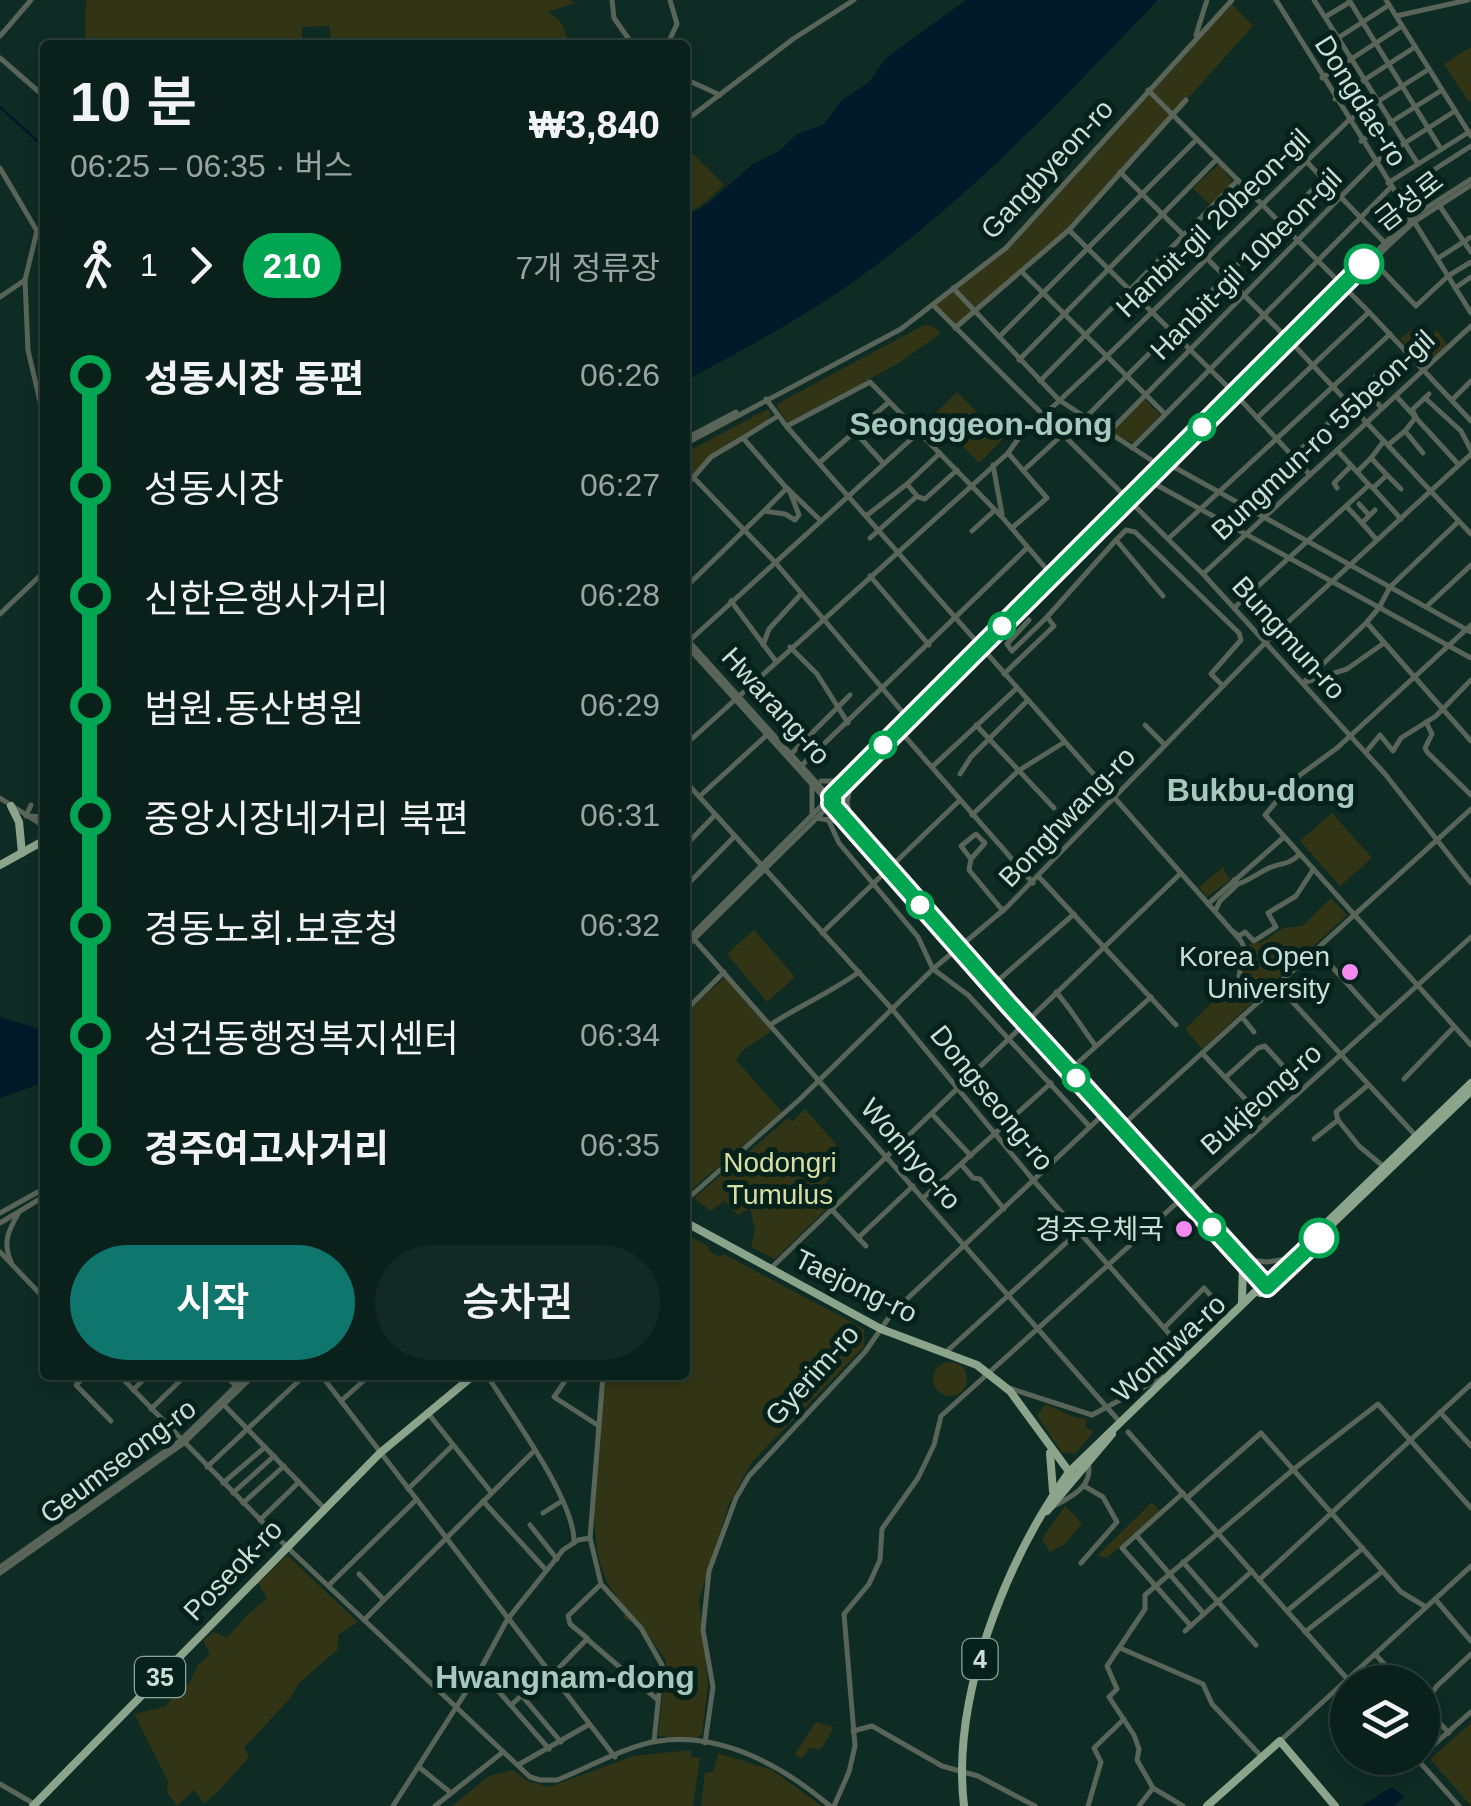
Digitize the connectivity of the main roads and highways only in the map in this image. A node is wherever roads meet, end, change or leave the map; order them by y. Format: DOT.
graph roads {
  1 [pos="10,806"];
  2 [pos="40,845"];
  3 [pos="27,850"];
  4 [pos="0,864"];
  5 [pos="1471,1087"];
  6 [pos="690,1225"];
  7 [pos="1245,1261"];
  8 [pos="1267,1283"];
  9 [pos="1242,1303"];
  10 [pos="468,1380"];
  11 [pos="1123,1420"];
  12 [pos="1052,1452"];
  13 [pos="1085,1458"];
  14 [pos="1070,1475"];
  15 [pos="1036,1521"];
  16 [pos="34,1805"];
  17 [pos="964,1806"];
  18 [pos="1208,1806"];
  19 [pos="1334,1806"];
  1 -- 3 [label="main road"];
  2 -- 3 [label="main road"];
  3 -- 4 [label="main road"];
  5 -- 8 [label="main road, Wonhwa-ro"];
  5 -- 8 [label="main road, Wonhwa-ro"];
  6 -- 12 [label="main road, Taejong-ro"];
  7 -- 9 [label="main road"];
  8 -- 9 [label="main road, Wonhwa-ro"];
  8 -- 11 [label="main road, Wonhwa-ro"];
  9 -- 11 [label="main road, Wonhwa-ro"];
  10 -- 16 [label="main road, Poseok-ro / 35"];
  11 -- 13 [label="main road, Wonhwa-ro"];
  11 -- 13 [label="main road, Wonhwa-ro"];
  12 -- 13 [label="main road"];
  12 -- 14 [label="main road, Taejong-ro"];
  12 -- 15 [label="main road"];
  13 -- 14 [label="main road, Wonhwa-ro"];
  14 -- 15 [label="main road, Wonhwa-ro / 4"];
  14 -- 15 [label="main road, Wonhwa-ro"];
  15 -- 17 [label="main road, Wonhwa-ro / 4"];
  18 -- 19 [label="main road"];
}
